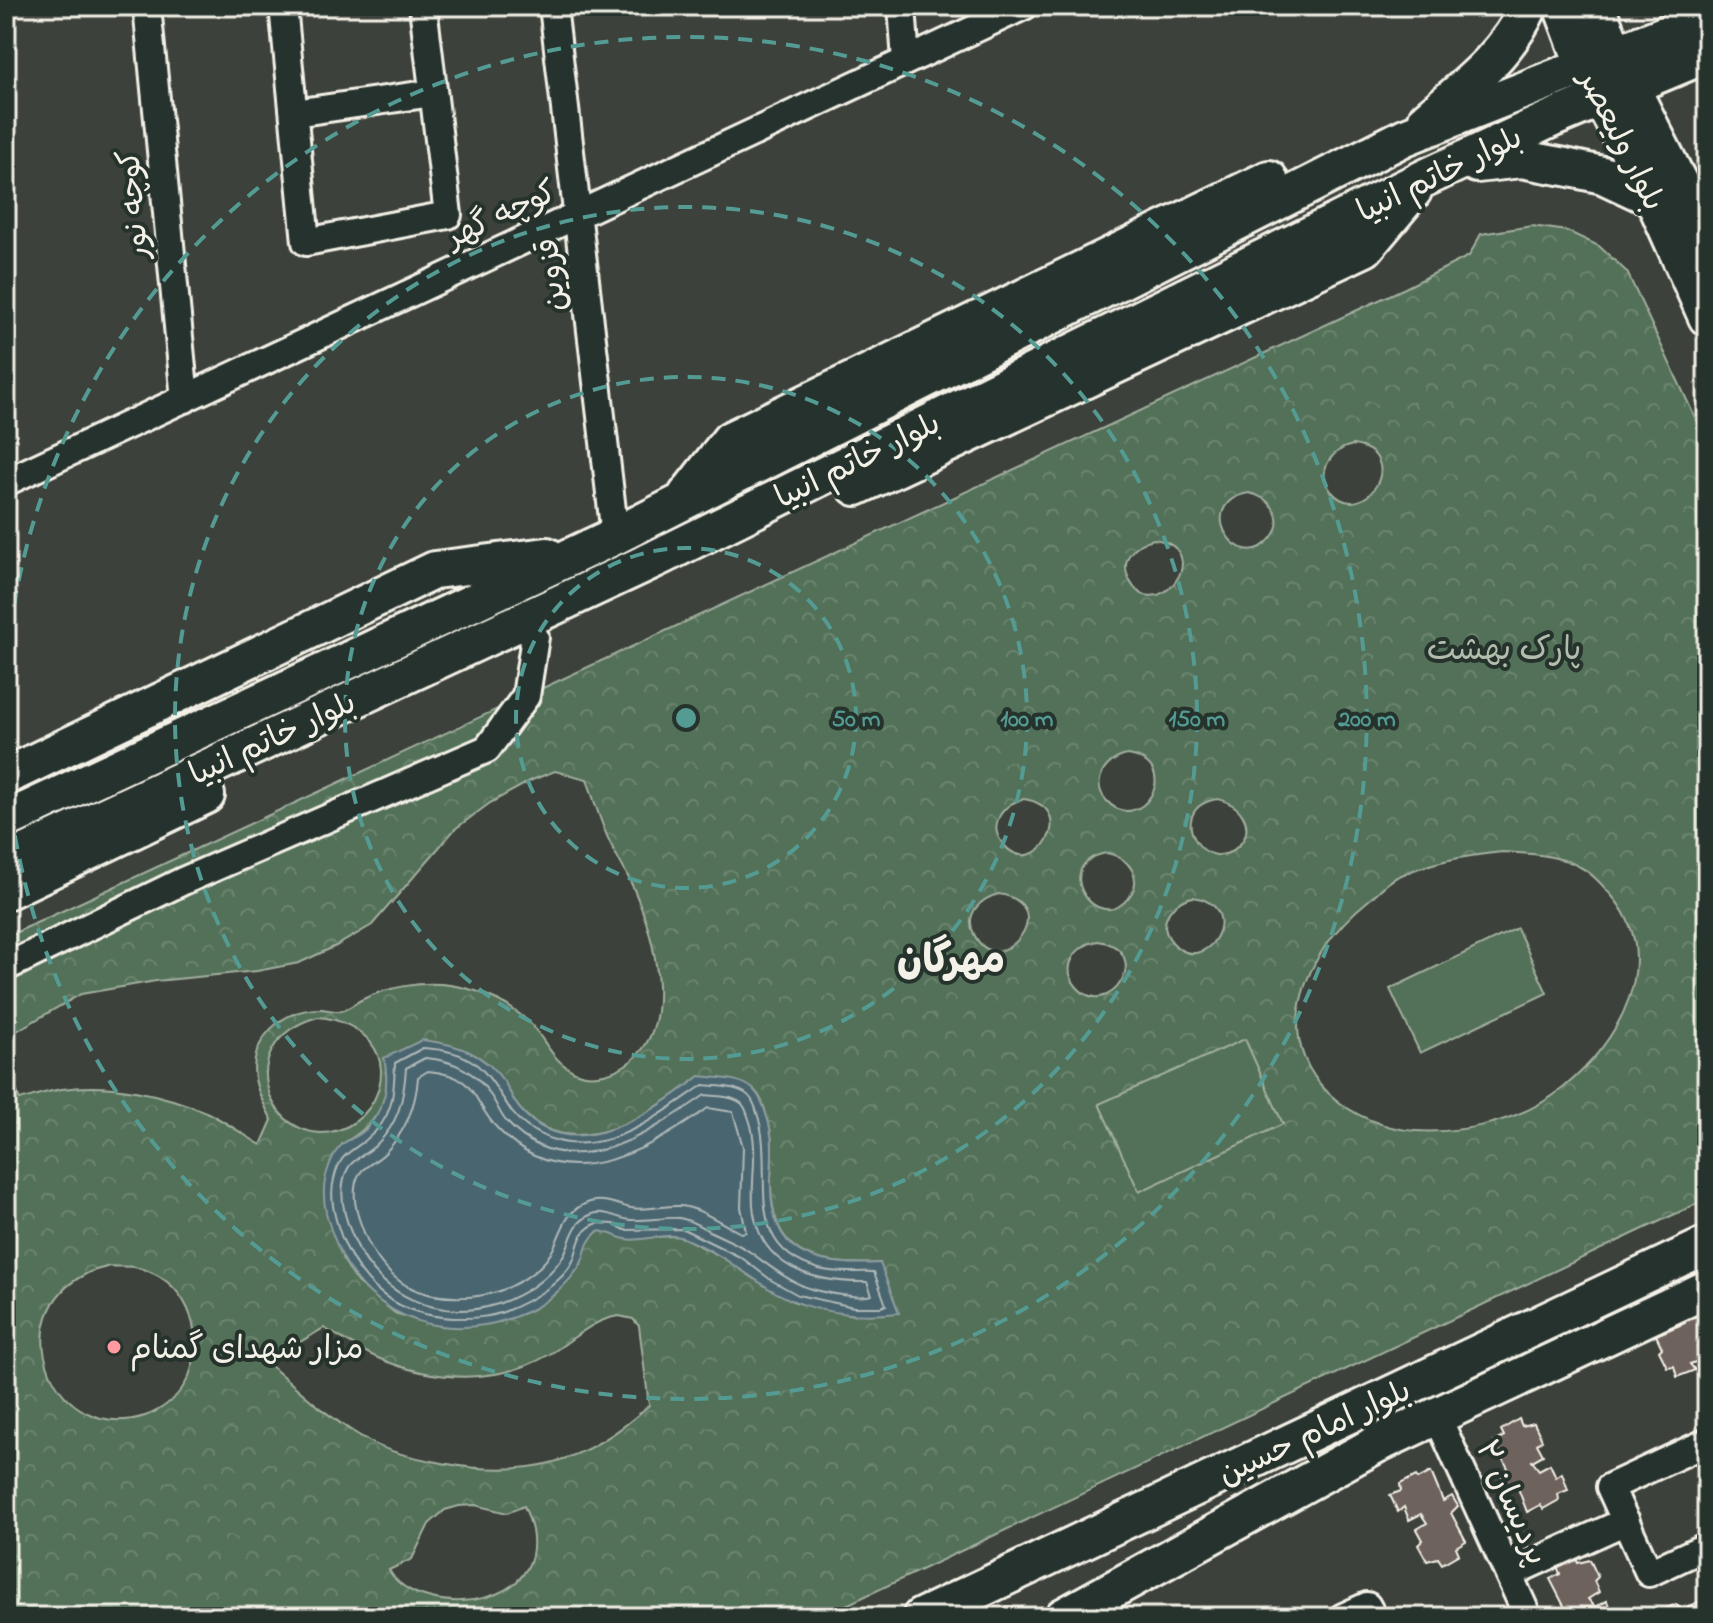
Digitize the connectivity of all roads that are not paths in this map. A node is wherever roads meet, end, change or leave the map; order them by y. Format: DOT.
graph roads {
  1 [pos="147,6"];
  2 [pos="283,6"];
  3 [pos="423,6"];
  4 [pos="553,6"];
  5 [pos="902,6"];
  6 [pos="1024,6"];
  7 [pos="1529,6"];
  8 [pos="1562,6"];
  9 [pos="1596,6"];
  10 [pos="1707,18"];
  11 [pos="1707,54"];
  12 [pos="906,61"];
  13 [pos="1608,77"];
  14 [pos="433,93"];
  15 [pos="294,113"];
  16 [pos="1405,139"];
  17 [pos="1437,173"];
  18 [pos="1654,199"];
  19 [pos="577,215"];
  20 [pos="1707,241"];
  21 [pos="1707,317"];
  22 [pos="1022,331"];
  23 [pos="1039,369"];
  24 [pos="185,399"];
  25 [pos="6,482"];
  26 [pos="680,504"];
  27 [pos="615,536"];
  28 [pos="580,552"];
  29 [pos="535,637"];
  30 [pos="6,776"];
  31 [pos="6,820"];
  32 [pos="6,862"];
  33 [pos="6,891"];
  34 [pos="6,967"];
  35 [pos="1707,1245"];
  36 [pos="1707,1289"];
  37 [pos="1353,1412"];
  38 [pos="1436,1414"];
  39 [pos="1707,1442"];
  40 [pos="1375,1445"];
  41 [pos="1626,1521"];
  42 [pos="1707,1546"];
  43 [pos="1509,1574"];
  44 [pos="921,1617"];
  45 [pos="1063,1617"];
  46 [pos="1343,1617"];
  47 [pos="1373,1617"];
  48 [pos="1528,1617"];
  1 -- 24 [label="street, کوچه نور"];
  2 -- 15 [label="street"];
  3 -- 14 [label="street"];
  4 -- 19 [label="street, قزوین"];
  5 -- 12 [label="street"];
  6 -- 12 [label="street, کوچه گهر"];
  7 -- 16 [label="main road"];
  8 -- 13 [label="main road, بلوار ولیعصر"];
  9 -- 13 [label="main road, بلوار ولیعصر"];
  10 -- 13 [label="main road, بلوار خاتم انبیا"];
  11 -- 13 [label="main road, بلوار خاتم انبیا"];
  12 -- 19 [label="street, کوچه گهر"];
  13 -- 16 [label="main road, بلوار خاتم انبیا"];
  13 -- 17 [label="main road, بلوار خاتم انبیا"];
  13 -- 18 [label="main road, بلوار ولیعصر"];
  13 -- 20 [label="main road, بلوار ولیعصر"];
  14 -- 15 [label="street"];
  14 -- 15 [label="street"];
  16 -- 17 [label="main road"];
  16 -- 22 [label="main road, بلوار خاتم انبیا"];
  16 -- 26 [label="main road"];
  17 -- 18 [label="main road"];
  17 -- 23 [label="main road, بلوار خاتم انبیا"];
  17 -- 29 [label="main road"];
  18 -- 21 [label="main road, بلوار ولیعصر"];
  19 -- 24 [label="street, کوچه گهر"];
  19 -- 27 [label="street, قزوین"];
  22 -- 23 [label="main road"];
  22 -- 26 [label="main road, بلوار خاتم انبیا"];
  23 -- 32 [label="main road, بلوار خاتم انبیا"];
  24 -- 25 [label="street, کوچه گهر"];
  26 -- 27 [label="main road, بلوار خاتم انبیا"];
  27 -- 28 [label="main road, بلوار خاتم انبیا"];
  28 -- 30 [label="main road"];
  28 -- 31 [label="main road, بلوار خاتم انبیا"];
  29 -- 33 [label="main road"];
  29 -- 34 [label="street"];
  35 -- 37 [label="main road, بلوار امام حسین"];
  36 -- 38 [label="main road, بلوار امام حسین"];
  37 -- 40 [label="main road"];
  37 -- 44 [label="main road, بلوار امام حسین"];
  38 -- 40 [label="main road, بلوار امام حسین"];
  38 -- 43 [label="street, پردیسان ۲"];
  39 -- 41 [label="street"];
  40 -- 45 [label="main road, بلوار امام حسین"];
  41 -- 42 [label="street"];
  41 -- 43 [label="street"];
  43 -- 48 [label="street, پردیسان ۲"];
  46 -- 47 [label="street"];
}
